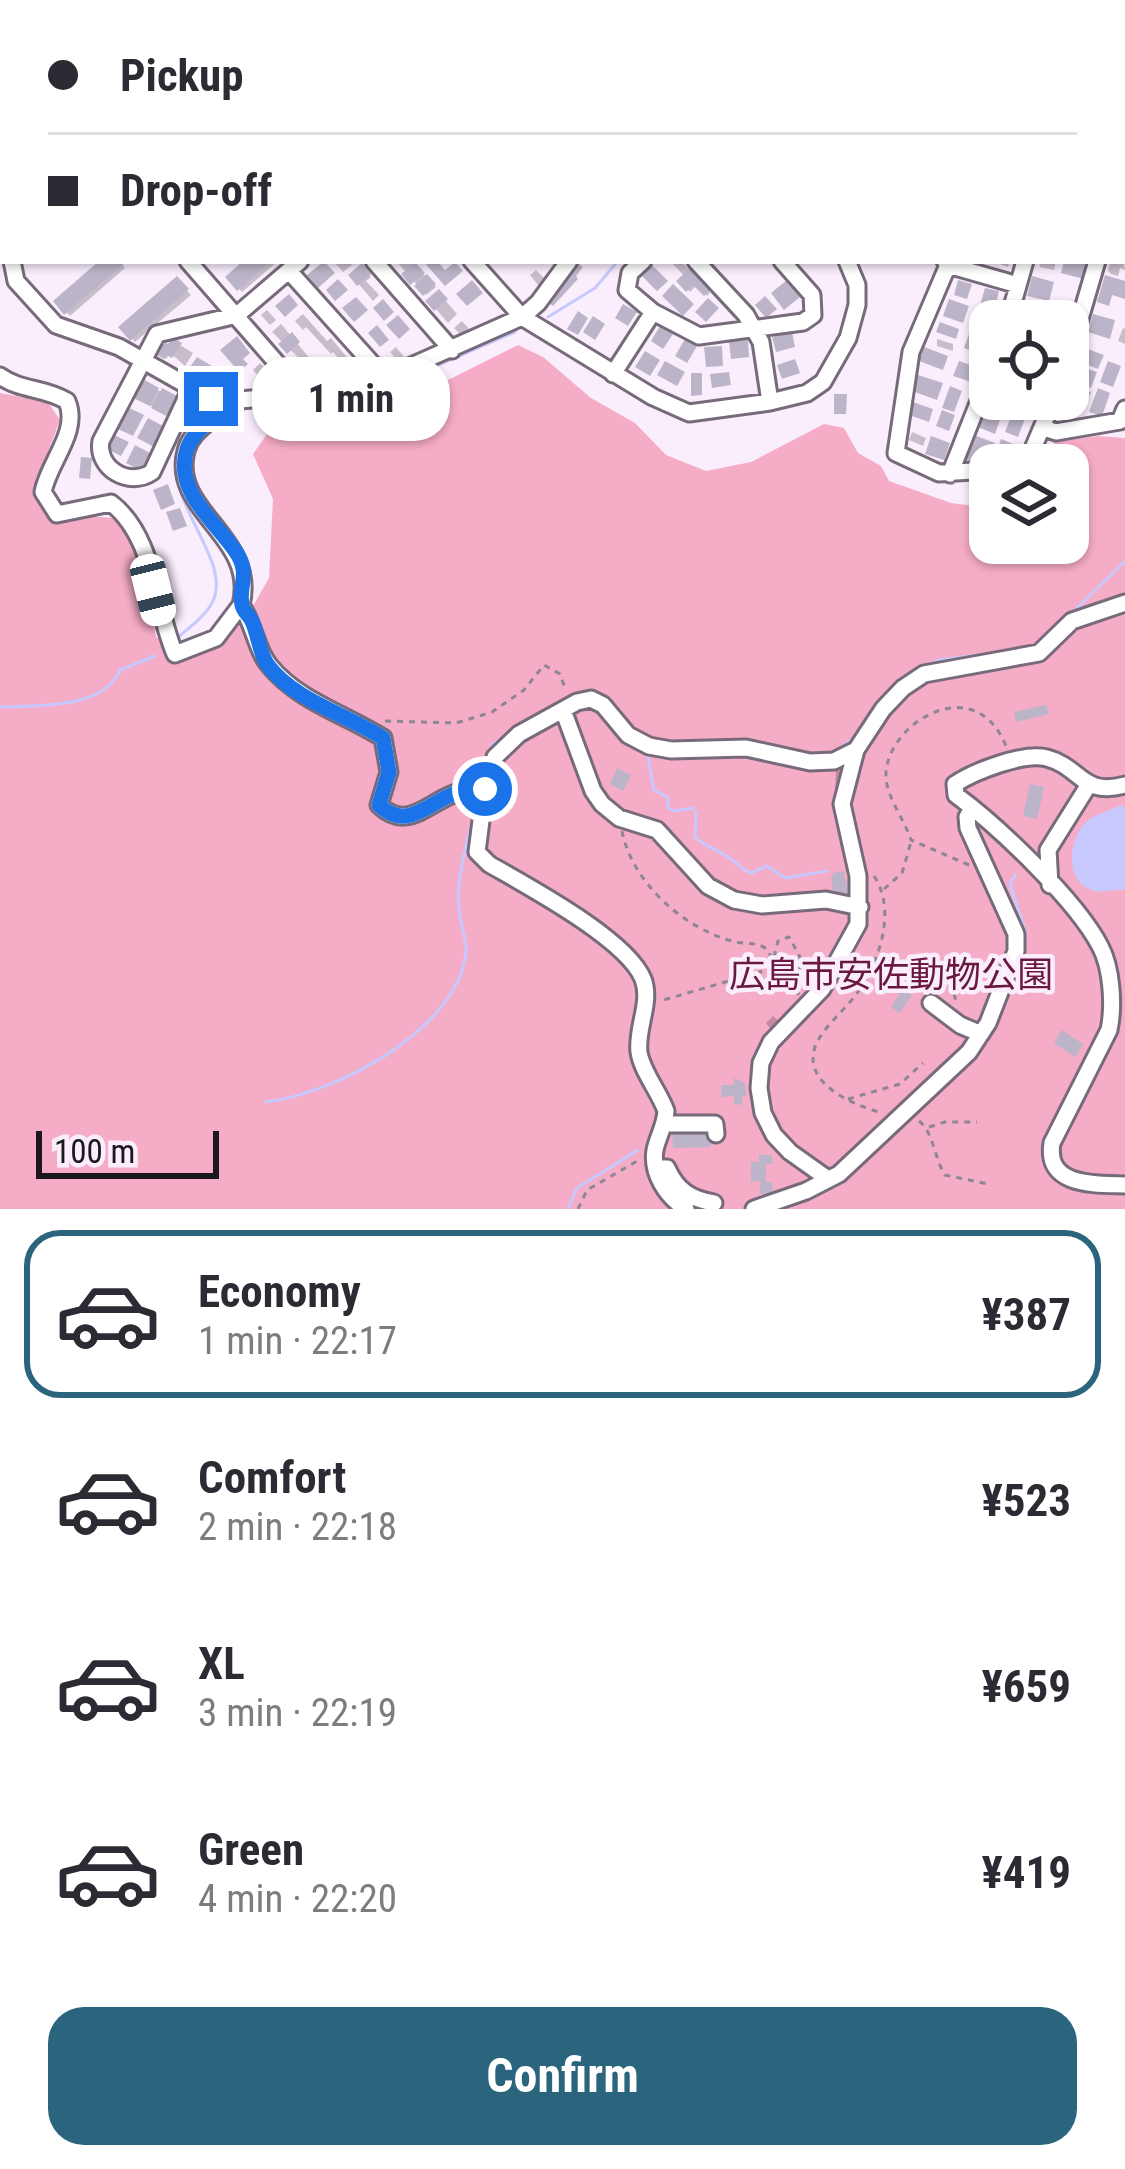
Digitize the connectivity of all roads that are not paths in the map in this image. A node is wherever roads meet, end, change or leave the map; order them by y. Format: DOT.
graph roads {
  1 [pos="13,264"];
  2 [pos="191,264"];
  3 [pos="377,264"];
  4 [pos="475,264"];
  5 [pos="566,264"];
  6 [pos="640,264"];
  7 [pos="699,264"];
  8 [pos="785,264"];
  9 [pos="848,264"];
  10 [pos="946,264"];
  11 [pos="949,264"];
  12 [pos="1024,264"];
  13 [pos="1096,264"];
  14 [pos="295,266"];
  15 [pos="1018,285"];
  16 [pos="1014,300"];
  17 [pos="1086,300"];
  18 [pos="653,312"];
  19 [pos="236,315"];
  20 [pos="522,317"];
  21 [pos="753,328"];
  22 [pos="452,350"];
  23 [pos="140,361"];
  24 [pos="614,374"];
  25 [pos="0,376"];
  26 [pos="385,378"];
  27 [pos="191,388"];
  28 [pos="296,396"];
  29 [pos="228,401"];
  30 [pos="770,402"];
  31 [pos="1125,409"];
  32 [pos="971,420"];
  33 [pos="1047,420"];
  34 [pos="1044,428"];
  35 [pos="1036,444"];
  36 [pos="969,472"];
  37 [pos="950,474"];
  38 [pos="1125,603"];
  39 [pos="241,605"];
  40 [pos="563,710"];
  41 [pos="856,750"];
  42 [pos="1125,784"];
  43 [pos="1088,786"];
  44 [pos="485,789"];
  45 [pos="971,810"];
  46 [pos="1050,885"];
  47 [pos="860,908"];
  48 [pos="931,1003"];
  49 [pos="981,1034"];
  50 [pos="665,1124"];
  51 [pos="716,1134"];
  52 [pos="828,1179"];
  53 [pos="1125,1185"];
  54 [pos="714,1203"];
  55 [pos="687,1205"];
  56 [pos="754,1209"];
  1 -- 23 [label="street"];
  2 -- 19 [label="street"];
  3 -- 22 [label="street"];
  4 -- 20 [label="street"];
  5 -- 20 [label="street"];
  6 -- 18 [label="street"];
  7 -- 21 [label="street"];
  8 -- 21 [label="street"];
  9 -- 30 [label="street"];
  10 -- 37 [label="street"];
  11 -- 15 [label="street"];
  12 -- 15 [label="street"];
  13 -- 17 [label="street"];
  14 -- 19 [label="street"];
  14 -- 26 [label="street"];
  15 -- 16 [label="street"];
  18 -- 21 [label="street"];
  18 -- 24 [label="street"];
  19 -- 23 [label="street"];
  19 -- 28 [label="street"];
  20 -- 22 [label="street"];
  20 -- 24 [label="street"];
  21 -- 30 [label="street"];
  22 -- 26 [label="street"];
  23 -- 27 [label="street"];
  23 -- 27 [label="street"];
  24 -- 30 [label="street"];
  25 -- 39 [label="street"];
  26 -- 28 [label="street"];
  27 -- 29 [label="street"];
  28 -- 29 [label="street"];
  29 -- 39 [label="street"];
  31 -- 34 [label="street"];
  32 -- 37 [label="street"];
  33 -- 34 [label="street"];
  34 -- 35 [label="street"];
  36 -- 37 [label="street"];
  38 -- 41 [label="street"];
  39 -- 44 [label="street"];
  40 -- 41 [label="street"];
  40 -- 44 [label="street"];
  40 -- 47 [label="street"];
  41 -- 47 [label="street"];
  42 -- 43 [label="street"];
  43 -- 45 [label="street"];
  43 -- 46 [label="street"];
  44 -- 50 [label="street"];
  45 -- 46 [label="street"];
  45 -- 49 [label="street"];
  46 -- 53 [label="street"];
  47 -- 52 [label="street"];
  48 -- 49 [label="street"];
  49 -- 52 [label="street"];
  50 -- 51 [label="street"];
  50 -- 55 [label="street"];
  52 -- 56 [label="street"];
  54 -- 55 [label="street"];
}
